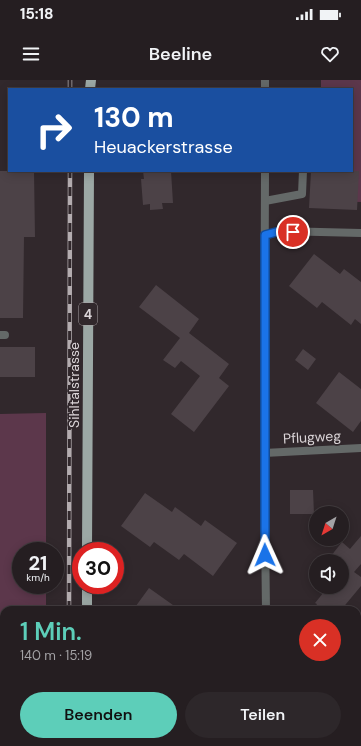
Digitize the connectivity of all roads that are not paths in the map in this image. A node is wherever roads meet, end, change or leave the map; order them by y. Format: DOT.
graph roads {
  1 [pos="89,172"];
  2 [pos="265,172"];
  3 [pos="302,172"];
  4 [pos="265,201"];
  5 [pos="361,233"];
  6 [pos="265,235"];
  7 [pos="361,448"];
  8 [pos="264,453"];
  9 [pos="87,542"];
  10 [pos="87,594"];
  11 [pos="87,606"];
  12 [pos="266,606"];
  1 -- 9 [label="main road, Sihltalstrasse / 4"];
  2 -- 4 [label="street"];
  3 -- 4 [label="street"];
  4 -- 6 [label="street"];
  5 -- 6 [label="street"];
  6 -- 8 [label="street"];
  7 -- 8 [label="street, Pflugweg"];
  8 -- 12 [label="street"];
  10 -- 11 [label="main road"];
}
